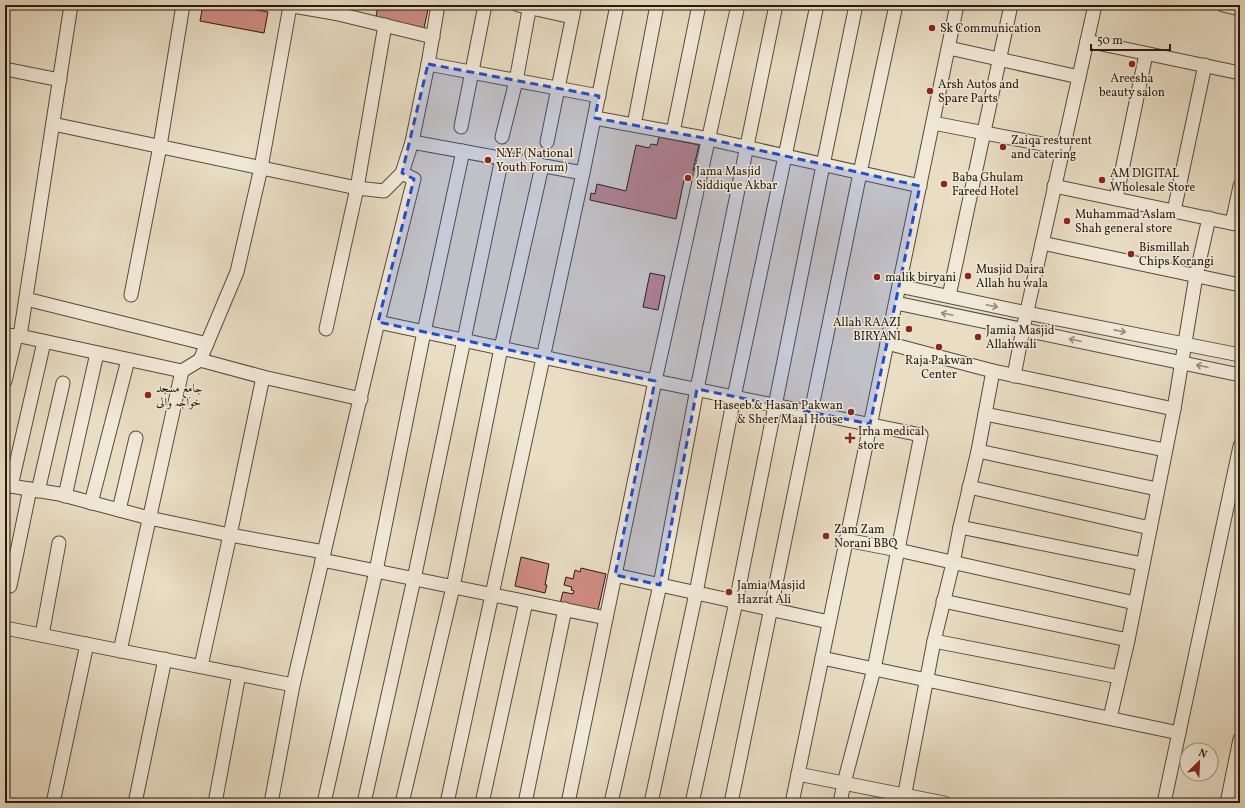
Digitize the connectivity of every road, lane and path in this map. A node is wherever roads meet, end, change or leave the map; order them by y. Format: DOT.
graph roads {
  1 [pos="71,5"];
  2 [pos="183,5"];
  3 [pos="288,5"];
  4 [pos="438,5"];
  5 [pos="485,5"];
  6 [pos="617,5"];
  7 [pos="657,5"];
  8 [pos="699,5"];
  9 [pos="738,5"];
  10 [pos="776,5"];
  11 [pos="817,5"];
  12 [pos="856,5"];
  13 [pos="896,5"];
  14 [pos="957,5"];
  15 [pos="1011,5"];
  16 [pos="1095,5"];
  17 [pos="1223,5"];
  18 [pos="526,6"];
  19 [pos="335,9"];
  20 [pos="1240,9"];
  21 [pos="573,11"];
  22 [pos="385,25"];
  23 [pos="433,36"];
  24 [pos="1087,41"];
  25 [pos="949,48"];
  26 [pos="1146,54"];
  27 [pos="999,59"];
  28 [pos="428,64"];
  29 [pos="1205,65"];
  30 [pos="5,69"];
  31 [pos="472,72"];
  32 [pos="1240,73"];
  33 [pos="1079,77"];
  34 [pos="60,80"];
  35 [pos="516,81"];
  36 [pos="558,88"];
  37 [pos="599,96"];
  38 [pos="595,118"];
  39 [pos="933,122"];
  40 [pos="53,124"];
  41 [pos="634,125"];
  42 [pos="462,128"];
  43 [pos="673,132"];
  44 [pos="984,133"];
  45 [pos="502,137"];
  46 [pos="709,139"];
  47 [pos="412,142"];
  48 [pos="546,142"];
  49 [pos="160,146"];
  50 [pos="747,148"];
  51 [pos="1063,148"];
  52 [pos="463,151"];
  53 [pos="784,156"];
  54 [pos="502,158"];
  55 [pos="823,165"];
  56 [pos="542,166"];
  57 [pos="261,168"];
  58 [pos="402,173"];
  59 [pos="583,173"];
  60 [pos="860,173"];
  61 [pos="920,186"];
  62 [pos="1054,186"];
  63 [pos="1240,186"];
  64 [pos="357,188"];
  65 [pos="1116,199"];
  66 [pos="1174,211"];
  67 [pos="1209,218"];
  68 [pos="1236,224"];
  69 [pos="1042,243"];
  70 [pos="1196,276"];
  71 [pos="1240,285"];
  72 [pos="899,286"];
  73 [pos="131,295"];
  74 [pos="949,296"];
  75 [pos="26,299"];
  76 [pos="896,303"];
  77 [pos="1026,313"];
  78 [pos="378,322"];
  79 [pos="326,329"];
  80 [pos="1023,330"];
  81 [pos="424,332"];
  82 [pos="14,336"];
  83 [pos="464,340"];
  84 [pos="44,342"];
  85 [pos="887,343"];
  86 [pos="207,344"];
  87 [pos="1185,344"];
  88 [pos="501,348"];
  89 [pos="97,353"];
  90 [pos="1240,355"];
  91 [pos="543,357"];
  92 [pos="128,360"];
  93 [pos="200,360"];
  94 [pos="1182,362"];
  95 [pos="182,371"];
  96 [pos="993,371"];
  97 [pos="1240,374"];
  98 [pos="1014,376"];
  99 [pos="263,377"];
  100 [pos="5,381"];
  101 [pos="655,381"];
  102 [pos="63,383"];
  103 [pos="697,389"];
  104 [pos="734,397"];
  105 [pos="361,399"];
  106 [pos="775,405"];
  107 [pos="1174,410"];
  108 [pos="811,412"];
  109 [pos="984,414"];
  110 [pos="870,424"];
  111 [pos="136,438"];
  112 [pos="1240,446"];
  113 [pos="1165,450"];
  114 [pos="978,451"];
  115 [pos="8,486"];
  116 [pos="969,487"];
  117 [pos="1158,489"];
  118 [pos="34,490"];
  119 [pos="65,496"];
  120 [pos="91,503"];
  121 [pos="119,510"];
  122 [pos="149,518"];
  123 [pos="960,527"];
  124 [pos="1150,528"];
  125 [pos="230,535"];
  126 [pos="846,540"];
  127 [pos="59,543"];
  128 [pos="898,550"];
  129 [pos="323,556"];
  130 [pos="953,563"];
  131 [pos="1142,564"];
  132 [pos="376,571"];
  133 [pos="615,575"];
  134 [pos="414,579"];
  135 [pos="660,585"];
  136 [pos="10,586"];
  137 [pos="454,587"];
  138 [pos="696,593"];
  139 [pos="492,595"];
  140 [pos="943,601"];
  141 [pos="526,602"];
  142 [pos="736,602"];
  143 [pos="1135,603"];
  144 [pos="565,609"];
  145 [pos="770,609"];
  146 [pos="606,618"];
  147 [pos="829,622"];
  148 [pos="5,628"];
  149 [pos="42,635"];
  150 [pos="1128,640"];
  151 [pos="934,641"];
  152 [pos="87,644"];
  153 [pos="120,651"];
  154 [pos="822,658"];
  155 [pos="165,659"];
  156 [pos="201,666"];
  157 [pos="874,669"];
  158 [pos="239,674"];
  159 [pos="1119,677"];
  160 [pos="927,680"];
  161 [pos="294,685"];
  162 [pos="1110,718"];
  163 [pos="1179,733"];
  164 [pos="1240,739"];
  165 [pos="798,774"];
  166 [pos="844,783"];
  167 [pos="904,799"];
  168 [pos="275,802"];
  169 [pos="53,803"];
  170 [pos="135,803"];
  171 [pos="215,803"];
  172 [pos="324,803"];
  173 [pos="364,803"];
  174 [pos="402,803"];
  175 [pos="447,803"];
  176 [pos="482,803"];
  177 [pos="525,803"];
  178 [pos="568,803"];
  179 [pos="611,803"];
  180 [pos="651,803"];
  181 [pos="692,803"];
  182 [pos="731,803"];
  183 [pos="792,803"];
  184 [pos="840,803"];
  185 [pos="944,803"];
  186 [pos="1164,803"];
  187 [pos="1227,803"];
  1 -- 34 [label="street"];
  2 -- 49 [label="street"];
  3 -- 19 [label="street"];
  3 -- 57 [label="street"];
  4 -- 23 [label="street"];
  5 -- 31 [label="street"];
  6 -- 37 [label="street"];
  7 -- 41 [label="street"];
  8 -- 43 [label="street"];
  9 -- 46 [label="street"];
  10 -- 50 [label="street"];
  11 -- 53 [label="street"];
  12 -- 55 [label="street"];
  13 -- 60 [label="street"];
  14 -- 25 [label="street"];
  15 -- 27 [label="street"];
  16 -- 24 [label="street"];
  17 -- 20 [label="street"];
  18 -- 21 [label="street"];
  18 -- 35 [label="street"];
  19 -- 22 [label="street"];
  21 -- 36 [label="street"];
  22 -- 23 [label="street"];
  22 -- 64 [label="street"];
  23 -- 28 [label="street"];
  24 -- 26 [label="street"];
  24 -- 33 [label="street"];
  25 -- 27 [label="street"];
  25 -- 39 [label="street"];
  26 -- 29 [label="street"];
  26 -- 65 [label="street"];
  27 -- 33 [label="street"];
  27 -- 44 [label="street"];
  28 -- 31 [label="street"];
  28 -- 47 [label="street"];
  29 -- 32 [label="street"];
  29 -- 66 [label="street"];
  30 -- 34 [label="street"];
  31 -- 35 [label="street"];
  31 -- 42 [label="street"];
  33 -- 51 [label="street"];
  34 -- 40 [label="street"];
  35 -- 36 [label="street"];
  35 -- 45 [label="street"];
  36 -- 37 [label="street"];
  36 -- 48 [label="street"];
  37 -- 38 [label="street"];
  38 -- 41 [label="street"];
  38 -- 59 [label="street"];
  39 -- 44 [label="street"];
  39 -- 61 [label="street"];
  40 -- 49 [label="street"];
  40 -- 75 [label="street"];
  41 -- 43 [label="street"];
  43 -- 46 [label="street"];
  44 -- 51 [label="street"];
  44 -- 74 [label="street"];
  46 -- 50 [label="street"];
  46 -- 101 [label="street"];
  47 -- 52 [label="street"];
  47 -- 58 [label="street"];
  49 -- 57 [label="street"];
  49 -- 73 [label="street"];
  50 -- 53 [label="street"];
  50 -- 103 [label="street"];
  51 -- 62 [label="street"];
  52 -- 54 [label="street"];
  52 -- 81 [label="street"];
  53 -- 55 [label="street"];
  53 -- 104 [label="street"];
  54 -- 56 [label="street"];
  54 -- 83 [label="street"];
  55 -- 60 [label="street"];
  55 -- 106 [label="street"];
  56 -- 59 [label="street"];
  56 -- 88 [label="street"];
  57 -- 64 [label="street"];
  57 -- 86 [label="street"];
  58 -- 64 [label="street"];
  58 -- 78 [label="street"];
  59 -- 91 [label="street"];
  60 -- 61 [label="street"];
  60 -- 108 [label="street"];
  61 -- 72 [label="street"];
  62 -- 65 [label="street"];
  62 -- 69 [label="street"];
  63 -- 68 [label="street"];
  64 -- 79 [label="street"];
  65 -- 66 [label="street"];
  66 -- 67 [label="street"];
  67 -- 68 [label="street"];
  67 -- 70 [label="street"];
  69 -- 70 [label="street"];
  69 -- 77 [label="street"];
  70 -- 71 [label="street"];
  70 -- 87 [label="street"];
  72 -- 74 [label="street"];
  72 -- 76 [label="street"];
  74 -- 77 [label="street, one-way"];
  75 -- 82 [label="street"];
  75 -- 86 [label="street"];
  80 -- 76 [label="street, one-way"];
  76 -- 85 [label="street"];
  77 -- 80 [label="street"];
  77 -- 87 [label="street, one-way"];
  78 -- 81 [label="street"];
  78 -- 105 [label="street"];
  94 -- 80 [label="street, one-way"];
  80 -- 98 [label="street"];
  81 -- 83 [label="street"];
  81 -- 132 [label="street"];
  82 -- 84 [label="street"];
  82 -- 100 [label="street"];
  83 -- 88 [label="street"];
  83 -- 134 [label="street"];
  84 -- 89 [label="street"];
  84 -- 115 [label="street"];
  85 -- 96 [label="street"];
  85 -- 110 [label="street"];
  86 -- 93 [label="street"];
  87 -- 90 [label="street"];
  87 -- 94 [label="street"];
  88 -- 91 [label="street"];
  88 -- 137 [label="street"];
  89 -- 92 [label="street"];
  89 -- 119 [label="street"];
  91 -- 101 [label="street"];
  91 -- 139 [label="street"];
  92 -- 95 [label="street"];
  92 -- 120 [label="street"];
  93 -- 95 [label="street"];
  93 -- 99 [label="street"];
  97 -- 94 [label="street, one-way"];
  94 -- 107 [label="street"];
  95 -- 122 [label="street"];
  96 -- 98 [label="street"];
  96 -- 109 [label="street"];
  98 -- 107 [label="street"];
  99 -- 105 [label="street"];
  99 -- 125 [label="street"];
  101 -- 103 [label="street"];
  101 -- 133 [label="street"];
  102 -- 118 [label="street"];
  103 -- 104 [label="street"];
  103 -- 135 [label="street"];
  104 -- 106 [label="street"];
  104 -- 138 [label="street"];
  105 -- 129 [label="street"];
  106 -- 108 [label="street"];
  106 -- 142 [label="street"];
  107 -- 113 [label="street"];
  108 -- 110 [label="street"];
  108 -- 145 [label="street"];
  109 -- 113 [label="street"];
  109 -- 114 [label="street"];
  110 -- 126 [label="street"];
  110 -- 128 [label="street"];
  111 -- 121 [label="street"];
  112 -- 163 [label="street"];
  113 -- 117 [label="street"];
  114 -- 116 [label="street"];
  114 -- 117 [label="street"];
  115 -- 118 [label="street"];
  116 -- 123 [label="street"];
  116 -- 124 [label="street"];
  117 -- 124 [label="street"];
  118 -- 119 [label="street"];
  118 -- 136 [label="street"];
  119 -- 120 [label="street"];
  120 -- 121 [label="street"];
  121 -- 122 [label="street"];
  122 -- 125 [label="street"];
  122 -- 153 [label="street"];
  123 -- 130 [label="street"];
  123 -- 131 [label="street"];
  124 -- 131 [label="street"];
  125 -- 129 [label="street"];
  125 -- 156 [label="street"];
  126 -- 128 [label="street"];
  126 -- 147 [label="street"];
  127 -- 149 [label="street"];
  128 -- 130 [label="street"];
  128 -- 157 [label="street"];
  129 -- 132 [label="street"];
  129 -- 161 [label="street"];
  130 -- 140 [label="street"];
  130 -- 143 [label="street"];
  131 -- 143 [label="street"];
  132 -- 134 [label="street"];
  132 -- 172 [label="street"];
  133 -- 135 [label="street"];
  133 -- 146 [label="street"];
  134 -- 137 [label="street"];
  134 -- 173 [label="street"];
  135 -- 138 [label="street"];
  135 -- 179 [label="street"];
  137 -- 139 [label="street"];
  137 -- 174 [label="street"];
  138 -- 142 [label="street"];
  138 -- 180 [label="street"];
  139 -- 141 [label="street"];
  139 -- 175 [label="street"];
  140 -- 150 [label="street"];
  140 -- 151 [label="street"];
  141 -- 144 [label="street"];
  141 -- 176 [label="street"];
  142 -- 145 [label="street"];
  142 -- 181 [label="street"];
  143 -- 150 [label="street"];
  144 -- 146 [label="street"];
  144 -- 177 [label="street"];
  145 -- 147 [label="street"];
  145 -- 182 [label="street"];
  146 -- 178 [label="street"];
  147 -- 154 [label="street"];
  148 -- 149 [label="street"];
  149 -- 152 [label="street"];
  150 -- 159 [label="street"];
  151 -- 159 [label="street"];
  151 -- 160 [label="street"];
  152 -- 153 [label="street"];
  152 -- 169 [label="street"];
  153 -- 155 [label="street"];
  154 -- 157 [label="street"];
  154 -- 165 [label="street"];
  155 -- 156 [label="street"];
  155 -- 170 [label="street"];
  156 -- 158 [label="street"];
  157 -- 160 [label="street"];
  157 -- 166 [label="street"];
  158 -- 161 [label="street"];
  158 -- 171 [label="street"];
  159 -- 162 [label="street"];
  160 -- 162 [label="street"];
  160 -- 167 [label="street"];
  161 -- 168 [label="street"];
  162 -- 163 [label="street"];
  163 -- 186 [label="street"];
  164 -- 187 [label="street"];
  165 -- 166 [label="street"];
  165 -- 183 [label="street"];
  166 -- 167 [label="street"];
  166 -- 184 [label="street"];
  167 -- 185 [label="street"];
}
